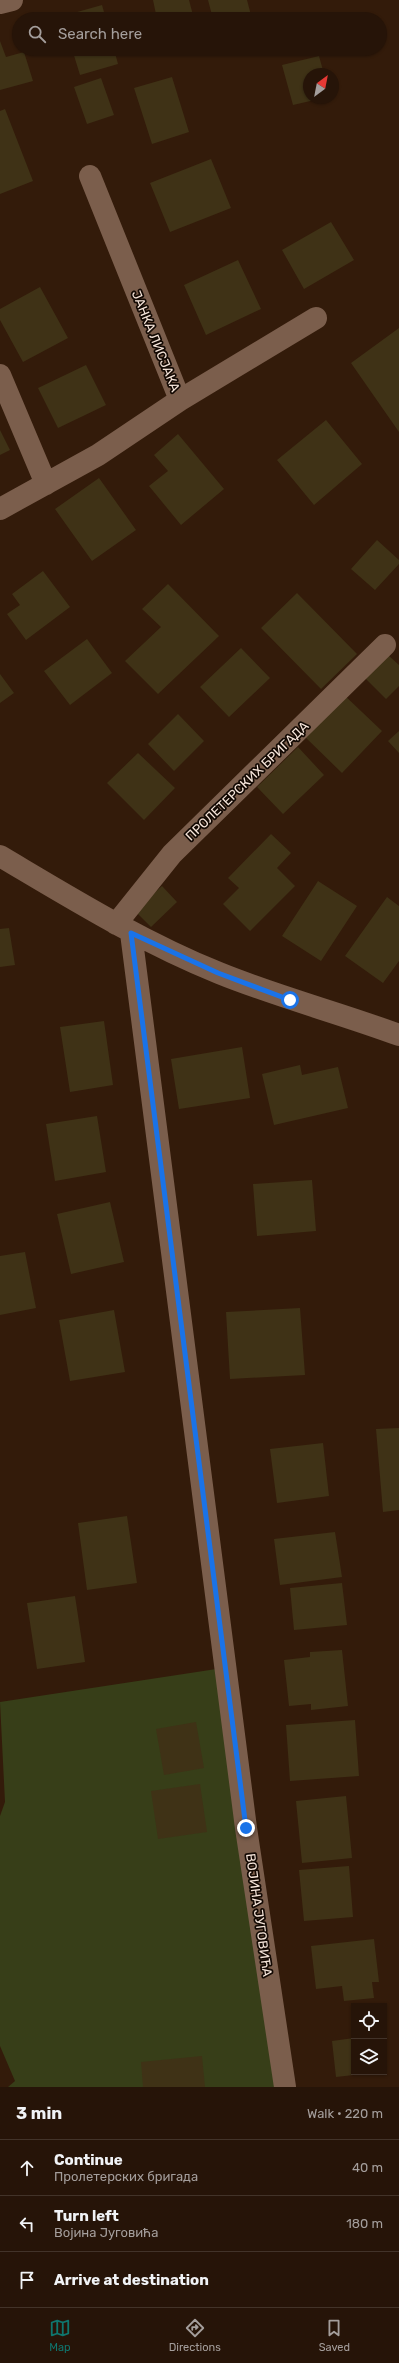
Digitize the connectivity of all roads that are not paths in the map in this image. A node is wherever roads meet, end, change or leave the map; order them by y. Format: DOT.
graph roads {
  1 [pos="12,0"];
  2 [pos="0,3"];
  3 [pos="90,176"];
  4 [pos="316,318"];
  5 [pos="0,375"];
  6 [pos="180,400"];
  7 [pos="46,484"];
  8 [pos="0,509"];
  9 [pos="385,645"];
  10 [pos="0,856"];
  11 [pos="123,928"];
  12 [pos="398,1032"];
  13 [pos="285,2087"];
  1 -- 2 [label="street"];
  3 -- 6 [label="street, ЈАНКА ЛИСЈАКА"];
  4 -- 6 [label="street"];
  5 -- 7 [label="street"];
  6 -- 7 [label="street, ЈАНКА ЛИСЈАКА"];
  7 -- 8 [label="street, ЈАНКА ЛИСЈАКА"];
  9 -- 11 [label="street, ПРОЛЕТЕРСКИХ БРИГАДА"];
  10 -- 11 [label="street"];
  11 -- 12 [label="street"];
  11 -- 13 [label="street, ВОЈИНА ЈУГОВИЋА"];
}
